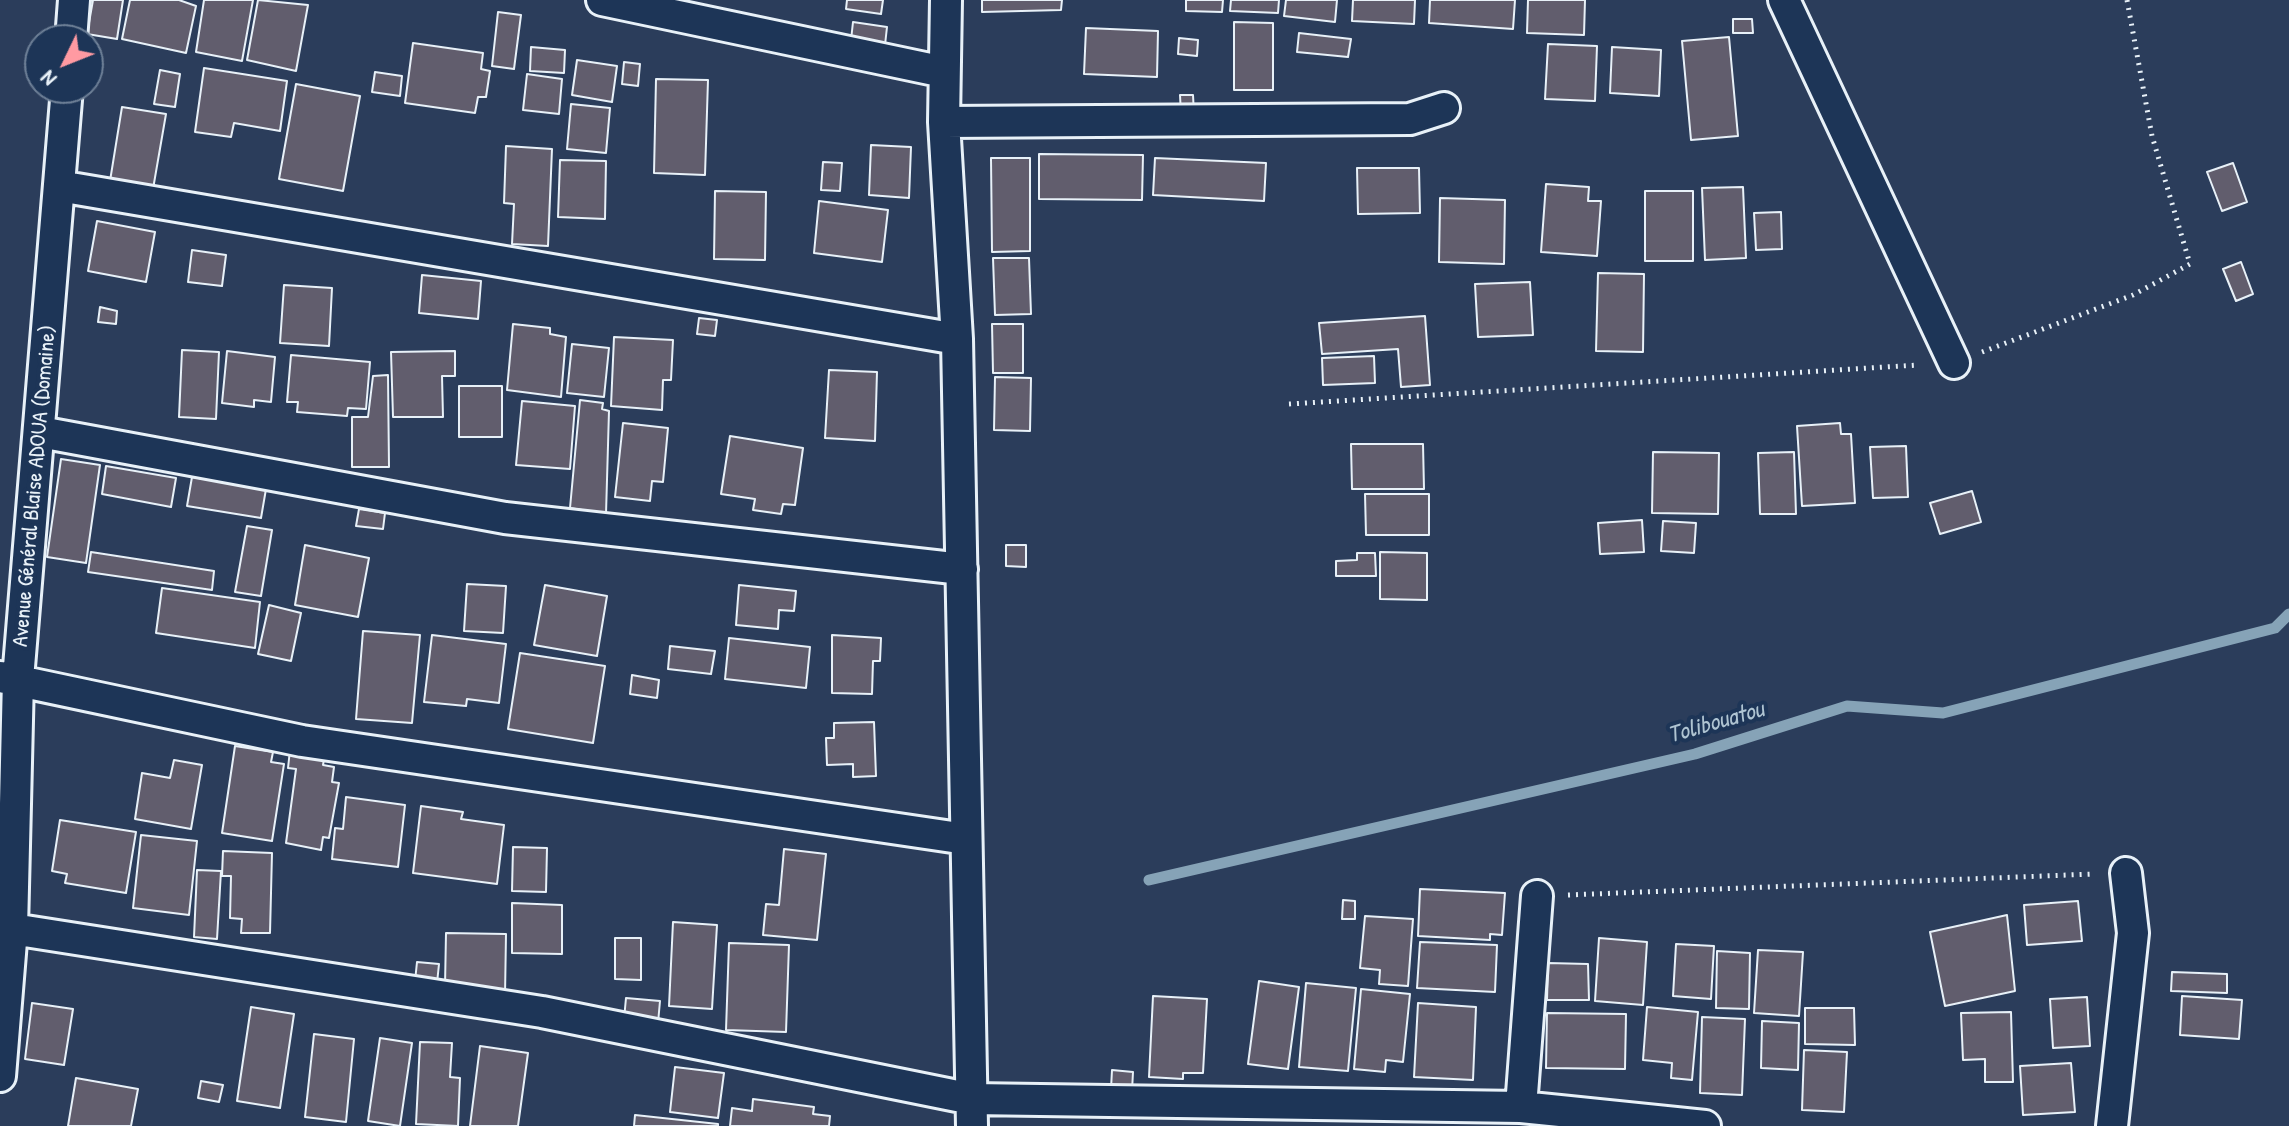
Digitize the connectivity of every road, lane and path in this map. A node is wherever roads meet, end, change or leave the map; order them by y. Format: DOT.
graph roads {
  1 [pos="74,0"];
  2 [pos="602,0"];
  3 [pos="946,0"];
  4 [pos="1784,0"];
  5 [pos="2127,0"];
  6 [pos="72,24"];
  7 [pos="944,72"];
  8 [pos="66,104"];
  9 [pos="1444,108"];
  10 [pos="944,122"];
  11 [pos="59,186"];
  12 [pos="957,339"];
  13 [pos="1954,363"];
  14 [pos="1289,404"];
  15 [pos="40,432"];
  16 [pos="962,569"];
  17 [pos="9,678"];
  18 [pos="966,839"];
  19 [pos="2126,873"];
  20 [pos="1537,896"];
  21 [pos="6,928"];
  22 [pos="0,1076"];
  23 [pos="1521,1107"];
  24 [pos="972,1113"];
  25 [pos="1705,1126"];
  26 [pos="2112,1126"];
  1 -- 6 [label="street"];
  2 -- 7 [label="street"];
  3 -- 7 [label="street"];
  4 -- 13 [label="street"];
  5 -- 13 [label="path"];
  7 -- 10 [label="street"];
  8 -- 11 [label="street, Avenue Général Blaise ADOUA (Domaine)"];
  9 -- 10 [label="street"];
  10 -- 12 [label="street"];
  11 -- 12 [label="street"];
  11 -- 15 [label="street, Avenue Général Blaise ADOUA (Domaine)"];
  12 -- 16 [label="street"];
  13 -- 14 [label="path"];
  15 -- 16 [label="street"];
  15 -- 17 [label="street, Avenue Général Blaise ADOUA (Domaine)"];
  16 -- 18 [label="street"];
  17 -- 18 [label="street"];
  17 -- 21 [label="street, Avenue Général Blaise ADOUA (Domaine)"];
  18 -- 24 [label="street"];
  19 -- 20 [label="path"];
  19 -- 26 [label="street"];
  20 -- 23 [label="street"];
  21 -- 22 [label="street, Avenue Général Blaise ADOUA (Domaine)"];
  21 -- 24 [label="street"];
  23 -- 24 [label="street"];
  23 -- 25 [label="street"];
}
